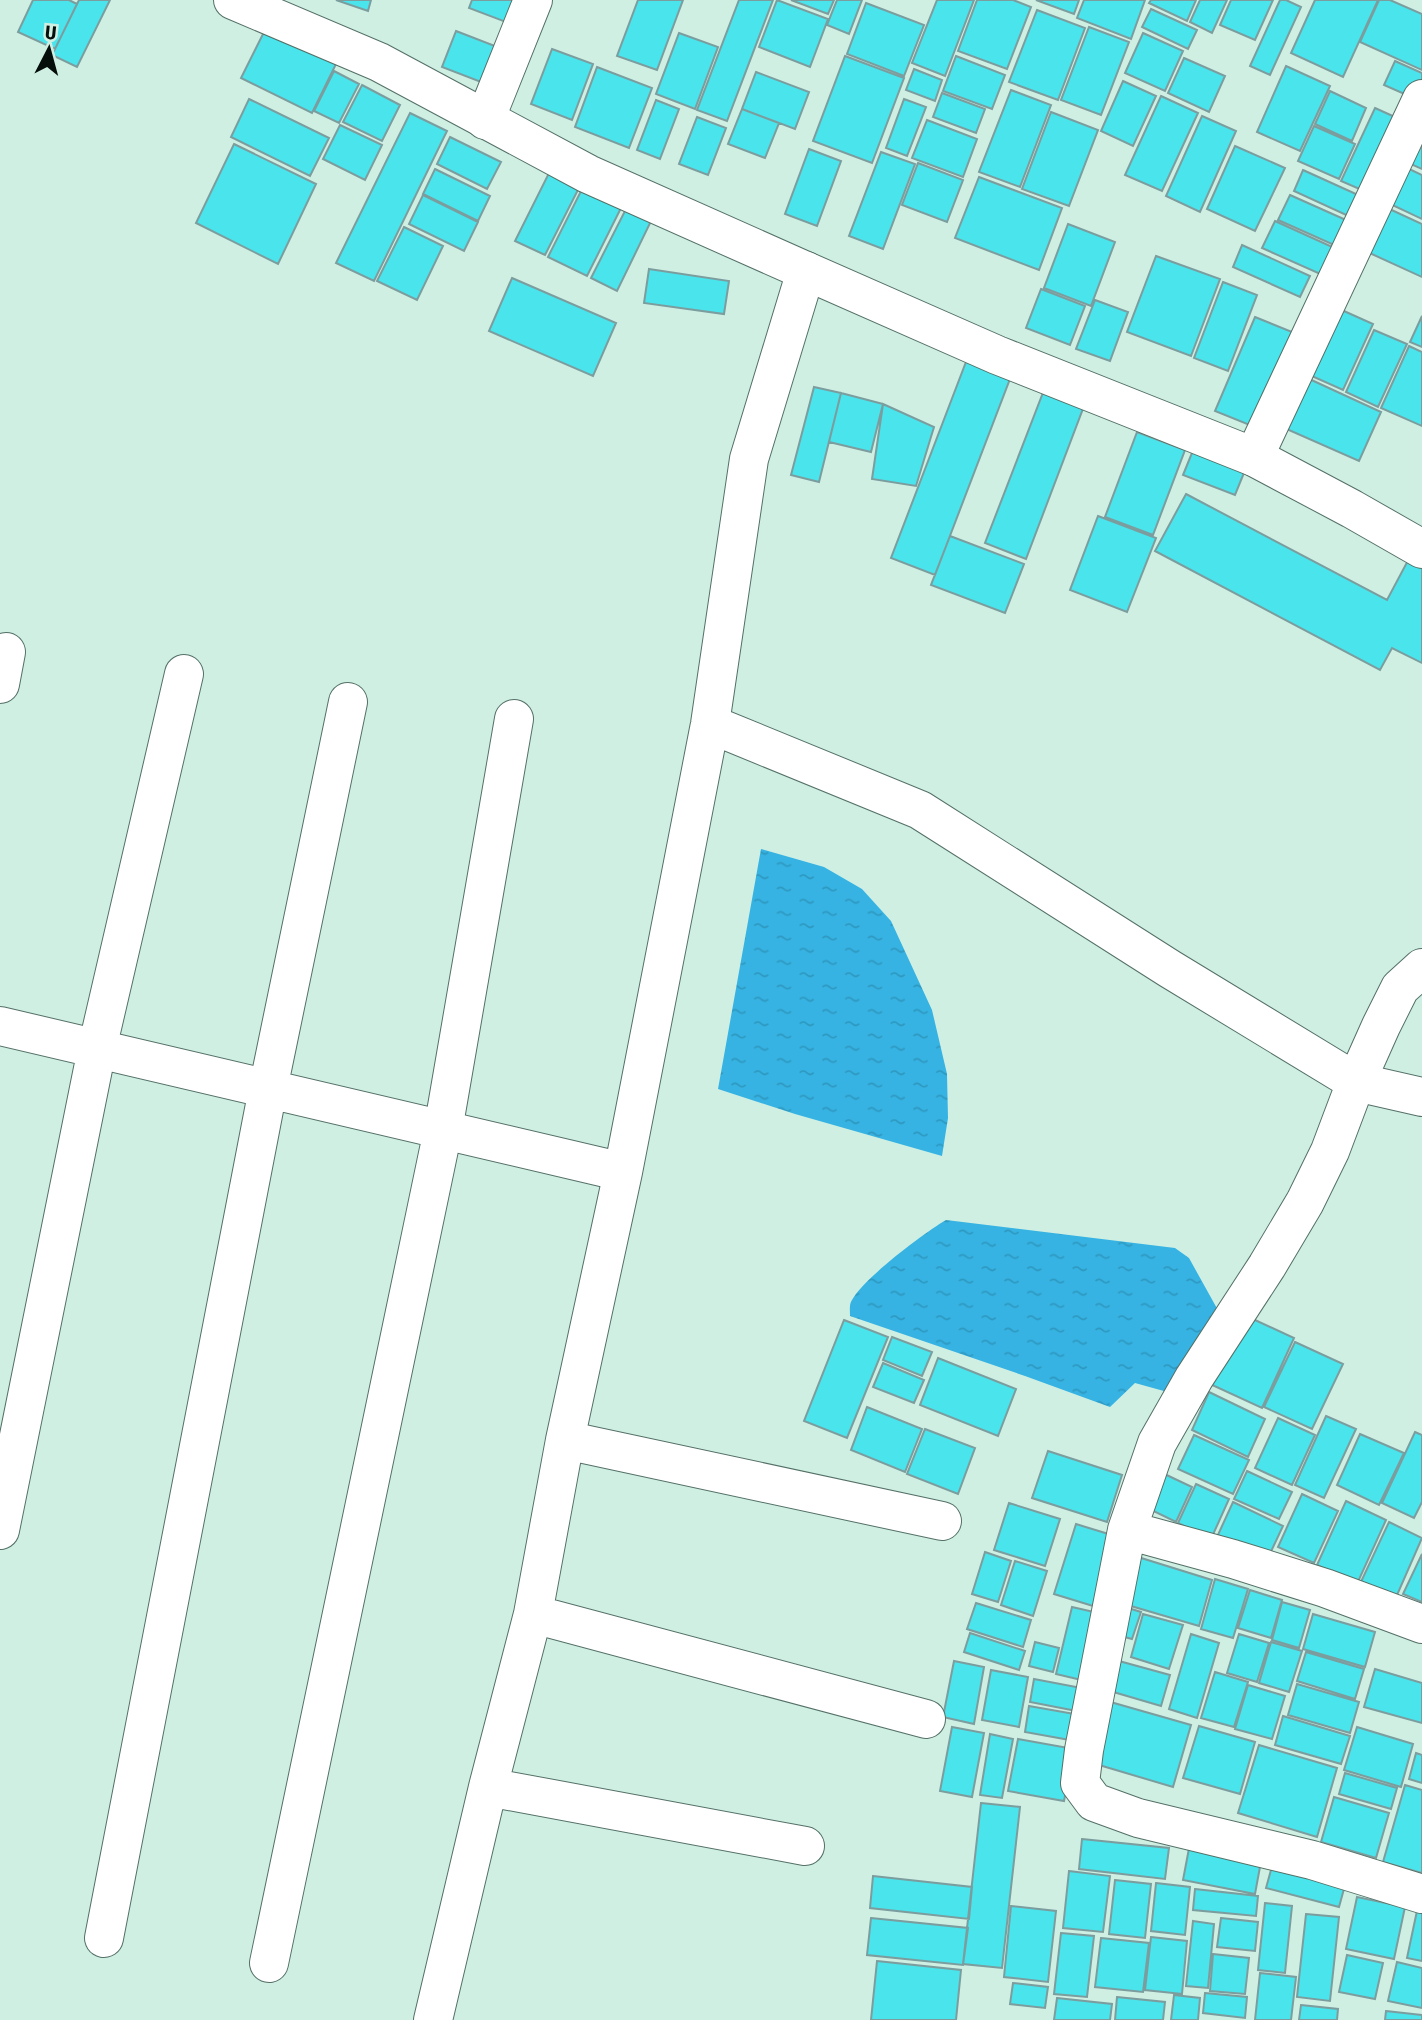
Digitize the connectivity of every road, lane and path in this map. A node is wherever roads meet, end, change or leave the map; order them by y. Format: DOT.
graph roads {
  1 [pos="233,0"];
  2 [pos="533,0"];
  3 [pos="1422,99"];
  4 [pos="485,120"];
  5 [pos="806,271"];
  6 [pos="1254,457"];
  7 [pos="1422,550"];
  8 [pos="184,674"];
  9 [pos="348,702"];
  10 [pos="514,719"];
  11 [pos="710,724"];
  12 [pos="1422,968"];
  13 [pos="0,1026"];
  14 [pos="97,1049"];
  15 [pos="1356,1082"];
  16 [pos="268,1089"];
  17 [pos="1422,1097"];
  18 [pos="443,1130"];
  19 [pos="623,1172"];
  20 [pos="565,1440"];
  21 [pos="942,1521"];
  22 [pos="0,1530"];
  23 [pos="1127,1530"];
  24 [pos="533,1614"];
  25 [pos="1422,1624"];
  26 [pos="926,1718"];
  27 [pos="488,1787"];
  28 [pos="805,1846"];
  29 [pos="1422,1894"];
  30 [pos="104,1938"];
  31 [pos="269,1963"];
  32 [pos="433,2020"];
  1 -- 4 [label="street"];
  2 -- 4 [label="street"];
  3 -- 6 [label="street"];
  4 -- 5 [label="street"];
  5 -- 6 [label="street"];
  5 -- 11 [label="street"];
  6 -- 7 [label="street"];
  8 -- 14 [label="street"];
  9 -- 16 [label="street"];
  10 -- 18 [label="street"];
  11 -- 15 [label="street"];
  11 -- 19 [label="street"];
  12 -- 15 [label="street"];
  13 -- 14 [label="street"];
  14 -- 16 [label="street"];
  14 -- 22 [label="street"];
  15 -- 17 [label="street"];
  15 -- 23 [label="street"];
  16 -- 18 [label="street"];
  16 -- 30 [label="street"];
  18 -- 19 [label="street"];
  18 -- 31 [label="street"];
  19 -- 20 [label="street"];
  20 -- 21 [label="street"];
  20 -- 24 [label="street"];
  23 -- 25 [label="street"];
  23 -- 29 [label="street"];
  24 -- 26 [label="street"];
  24 -- 27 [label="street"];
  27 -- 28 [label="street"];
  27 -- 32 [label="street"];
}
